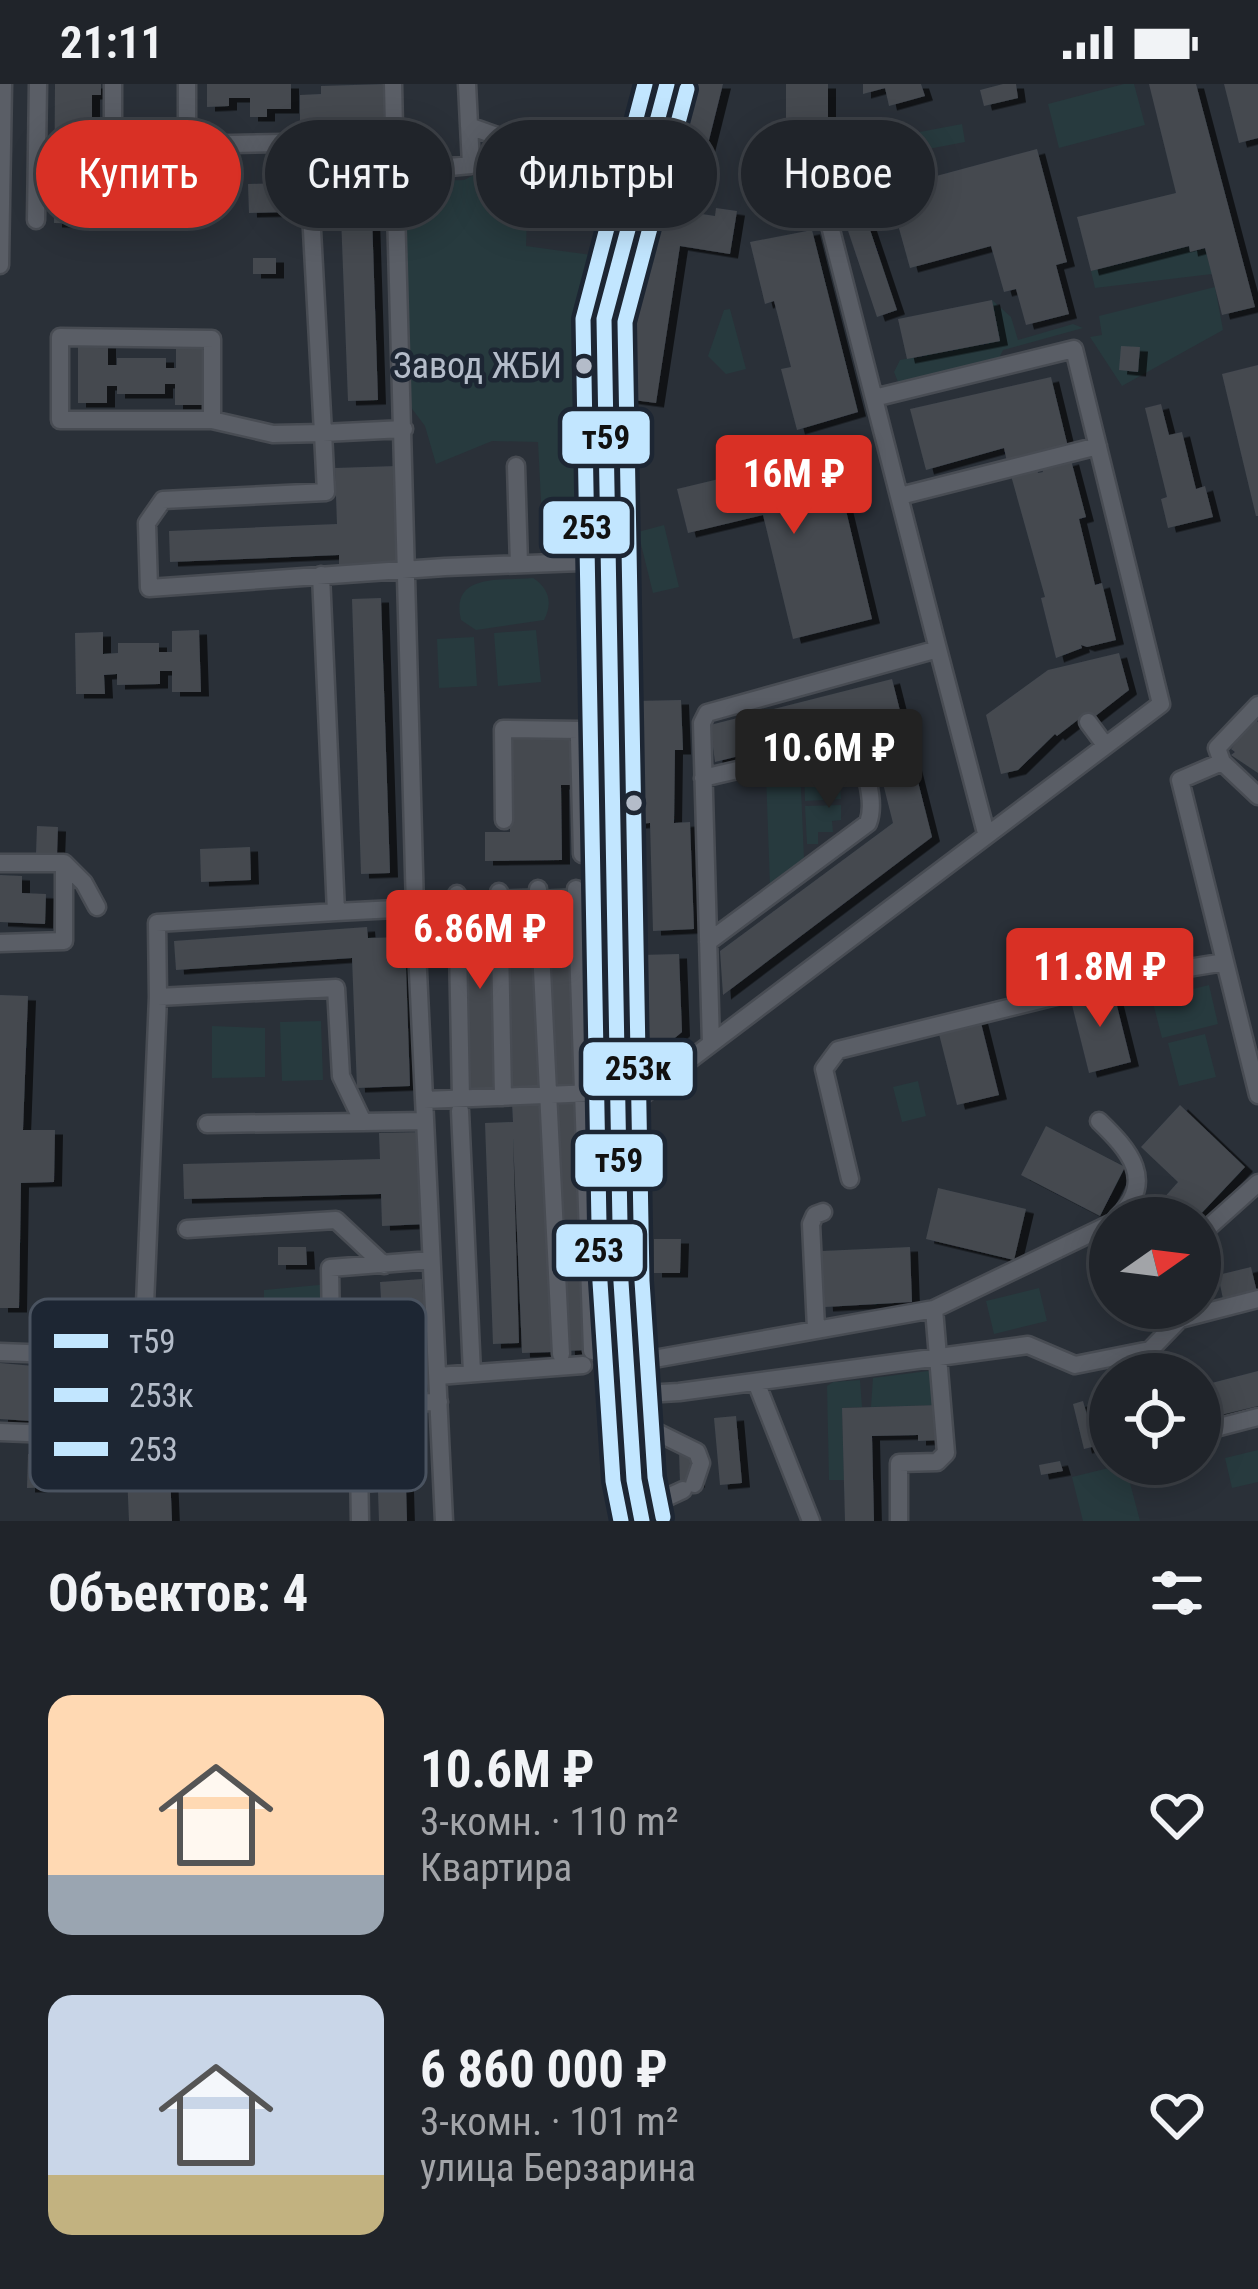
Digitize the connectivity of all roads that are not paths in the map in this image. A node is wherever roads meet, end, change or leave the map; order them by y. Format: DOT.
graph roads {
  1 [pos="3,84"];
  2 [pos="38,84"];
  3 [pos="113,84"];
  4 [pos="187,84"];
  5 [pos="393,84"];
  6 [pos="467,84"];
  7 [pos="667,84"];
  8 [pos="37,120"];
  9 [pos="113,120"];
  10 [pos="394,120"];
  11 [pos="470,126"];
  12 [pos="476,128"];
  13 [pos="265,143"];
  14 [pos="452,167"];
  15 [pos="312,228"];
  16 [pos="397,228"];
  17 [pos="831,228"];
  18 [pos="0,266"];
  19 [pos="874,398"];
  20 [pos="212,420"];
  21 [pos="404,429"];
  22 [pos="323,433"];
  23 [pos="1098,446"];
  24 [pos="516,466"];
  25 [pos="900,496"];
  26 [pos="608,561"];
  27 [pos="519,564"];
  28 [pos="409,571"];
  29 [pos="322,575"];
  30 [pos="938,650"];
  31 [pos="1258,705"];
  32 [pos="1088,722"];
  33 [pos="611,738"];
  34 [pos="579,740"];
  35 [pos="1105,745"];
  36 [pos="1222,762"];
  37 [pos="703,778"];
  38 [pos="1258,796"];
  39 [pos="504,820"];
  40 [pos="986,833"];
  41 [pos="583,854"];
  42 [pos="0,862"];
  43 [pos="64,863"];
  44 [pos="538,889"];
  45 [pos="576,889"];
  46 [pos="499,892"];
  47 [pos="457,894"];
  48 [pos="97,907"];
  49 [pos="415,908"];
  50 [pos="336,912"];
  51 [pos="708,942"];
  52 [pos="0,943"];
  53 [pos="1225,962"];
  54 [pos="158,997"];
  55 [pos="711,1044"];
  56 [pos="618,1092"];
  57 [pos="581,1094"];
  58 [pos="549,1095"];
  59 [pos="1258,1095"];
  60 [pos="503,1097"];
  61 [pos="424,1100"];
  62 [pos="460,1105"];
  63 [pos="618,1114"];
  64 [pos="425,1121"];
  65 [pos="1099,1121"];
  66 [pos="363,1122"];
  67 [pos="207,1124"];
  68 [pos="850,1179"];
  69 [pos="1258,1183"];
  70 [pos="1134,1197"];
  71 [pos="823,1212"];
  72 [pos="1221,1216"];
  73 [pos="187,1229"];
  74 [pos="1089,1234"];
  75 [pos="431,1260"];
  76 [pos="385,1265"];
  77 [pos="145,1299"];
  78 [pos="330,1299"];
  79 [pos="1258,1299"];
  80 [pos="934,1309"];
  81 [pos="816,1328"];
  82 [pos="0,1352"];
  83 [pos="30,1353"];
  84 [pos="561,1354"];
  85 [pos="940,1356"];
  86 [pos="626,1364"];
  87 [pos="472,1373"];
  88 [pos="438,1376"];
  89 [pos="756,1382"];
  90 [pos="628,1395"];
  91 [pos="426,1402"];
  92 [pos="439,1402"];
  93 [pos="1258,1417"];
  94 [pos="630,1419"];
  95 [pos="1221,1427"];
  96 [pos="0,1432"];
  97 [pos="30,1433"];
  98 [pos="359,1491"];
  99 [pos="641,1515"];
  100 [pos="360,1521"];
  101 [pos="444,1521"];
  102 [pos="811,1521"];
  103 [pos="899,1521"];
  1 -- 18 [label="street"];
  2 -- 8 [label="street"];
  3 -- 9 [label="street"];
  4 -- 13 [label="street"];
  5 -- 10 [label="street"];
  6 -- 11 [label="street"];
  7 -- 26 [label="street"];
  11 -- 12 [label="street"];
  11 -- 14 [label="street"];
  15 -- 22 [label="street"];
  16 -- 21 [label="street"];
  17 -- 19 [label="street"];
  19 -- 23 [label="street"];
  19 -- 25 [label="street"];
  20 -- 20 [label="street"];
  20 -- 22 [label="street"];
  21 -- 22 [label="street"];
  21 -- 28 [label="street"];
  22 -- 29 [label="street"];
  23 -- 25 [label="street"];
  23 -- 35 [label="street"];
  24 -- 27 [label="street"];
  25 -- 30 [label="street"];
  26 -- 27 [label="street"];
  26 -- 33 [label="street"];
  27 -- 28 [label="street"];
  28 -- 29 [label="street"];
  28 -- 49 [label="street"];
  29 -- 50 [label="street"];
  30 -- 37 [label="street"];
  30 -- 40 [label="street"];
  31 -- 36 [label="street"];
  32 -- 35 [label="street"];
  33 -- 34 [label="street"];
  33 -- 56 [label="street"];
  34 -- 39 [label="street"];
  34 -- 41 [label="street"];
  35 -- 40 [label="street"];
  36 -- 38 [label="street"];
  36 -- 53 [label="street"];
  37 -- 51 [label="street"];
  37 -- 51 [label="street"];
  40 -- 55 [label="street"];
  42 -- 43 [label="street"];
  43 -- 48 [label="street"];
  43 -- 52 [label="street"];
  44 -- 58 [label="street"];
  45 -- 57 [label="street"];
  46 -- 60 [label="street"];
  47 -- 62 [label="street"];
  49 -- 50 [label="street"];
  49 -- 61 [label="street"];
  50 -- 54 [label="street"];
  51 -- 55 [label="street"];
  53 -- 59 [label="street"];
  53 -- 68 [label="street"];
  54 -- 66 [label="street"];
  54 -- 77 [label="street"];
  55 -- 63 [label="street"];
  56 -- 57 [label="street"];
  56 -- 63 [label="street"];
  57 -- 58 [label="street"];
  57 -- 87 [label="street"];
  58 -- 60 [label="street"];
  58 -- 84 [label="street"];
  60 -- 62 [label="street"];
  61 -- 62 [label="street"];
  61 -- 64 [label="street"];
  62 -- 87 [label="street"];
  63 -- 86 [label="street"];
  64 -- 66 [label="street"];
  64 -- 75 [label="street"];
  65 -- 70 [label="street"];
  66 -- 67 [label="street"];
  69 -- 72 [label="street"];
  71 -- 81 [label="street"];
  73 -- 76 [label="street"];
  74 -- 80 [label="street"];
  75 -- 76 [label="street"];
  75 -- 88 [label="street"];
  76 -- 78 [label="street"];
  79 -- 85 [label="street"];
  80 -- 81 [label="street"];
  80 -- 85 [label="street"];
  81 -- 86 [label="street"];
  82 -- 83 [label="street"];
  85 -- 89 [label="street"];
  85 -- 103 [label="street"];
  86 -- 90 [label="street"];
  87 -- 88 [label="street"];
  88 -- 92 [label="street"];
  89 -- 90 [label="street"];
  89 -- 102 [label="street"];
  90 -- 94 [label="street"];
  91 -- 92 [label="street"];
  92 -- 101 [label="street"];
  93 -- 95 [label="street"];
  94 -- 99 [label="street"];
  94 -- 99 [label="street"];
  96 -- 97 [label="street"];
  98 -- 100 [label="street"];
}
